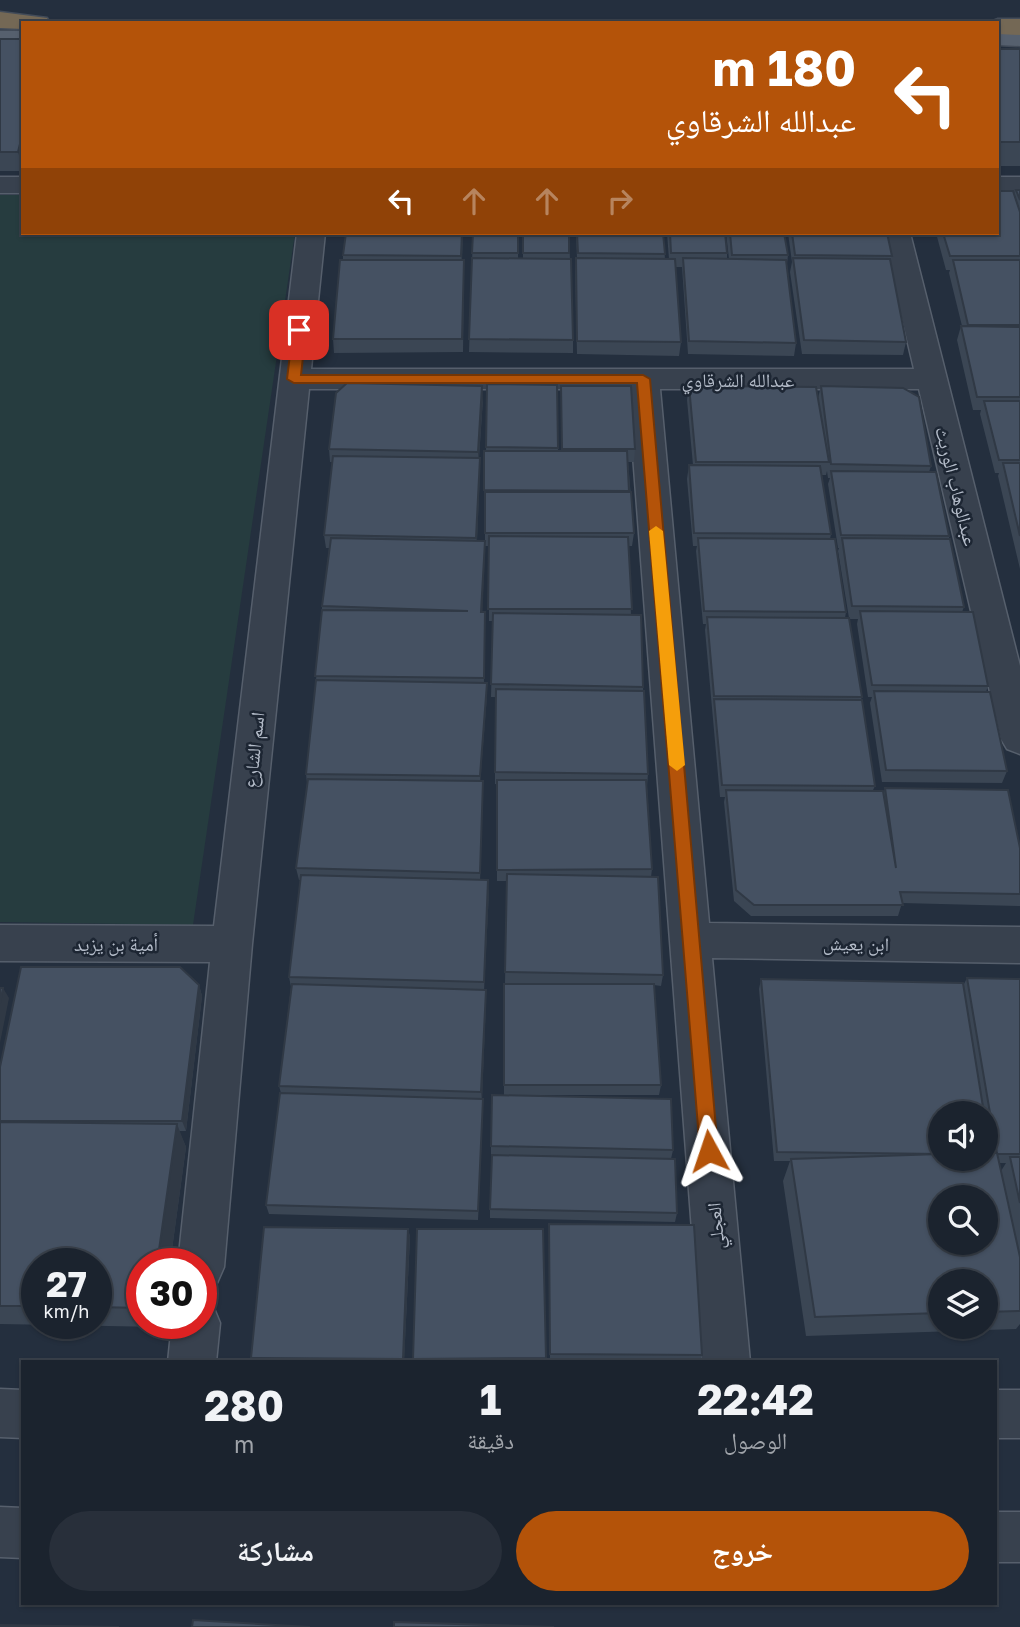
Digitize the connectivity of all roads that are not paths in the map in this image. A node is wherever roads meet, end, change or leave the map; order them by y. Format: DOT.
graph roads {
  1 [pos="0,20"];
  2 [pos="21,22"];
  3 [pos="999,27"];
  4 [pos="1020,27"];
  5 [pos="999,38"];
  6 [pos="1020,38"];
  7 [pos="0,39"];
  8 [pos="21,39"];
  9 [pos="0,185"];
  10 [pos="21,185"];
  11 [pos="999,185"];
  12 [pos="1020,185"];
  13 [pos="311,235"];
  14 [pos="896,235"];
  15 [pos="294,379"];
  16 [pos="643,379"];
  17 [pos="930,379"];
  18 [pos="1020,739"];
  19 [pos="692,940"];
  20 [pos="0,943"];
  21 [pos="232,944"];
  22 [pos="1020,945"];
  23 [pos="203,1248"];
  24 [pos="194,1339"];
  25 [pos="192,1360"];
  26 [pos="726,1360"];
  27 [pos="0,1413"];
  28 [pos="21,1414"];
  29 [pos="1020,1414"];
  30 [pos="997,1415"];
  31 [pos="0,1532"];
  32 [pos="21,1532"];
  33 [pos="997,1537"];
  34 [pos="1020,1537"];
  1 -- 2 [label="highway"];
  3 -- 4 [label="highway"];
  5 -- 6 [label="main road"];
  7 -- 8 [label="main road"];
  9 -- 10 [label="street"];
  11 -- 12 [label="street"];
  13 -- 15 [label="street, اسم الشارع"];
  14 -- 17 [label="street, عبدالوهاب الوريث"];
  15 -- 16 [label="street, عبدالله الشرقاوي"];
  15 -- 21 [label="street, اسم الشارع"];
  16 -- 17 [label="street, عبدالله الشرقاوي"];
  16 -- 19 [label="street, العجلي"];
  17 -- 18 [label="street, عبدالوهاب الوريث"];
  19 -- 22 [label="street, ابن يعيش"];
  19 -- 26 [label="street, العجلي"];
  20 -- 21 [label="street, أمية بن يزيد"];
  21 -- 23 [label="street, اسم الشارع"];
  24 -- 25 [label="street"];
  27 -- 28 [label="street"];
  29 -- 30 [label="street"];
  31 -- 32 [label="street"];
  33 -- 34 [label="street"];
}
